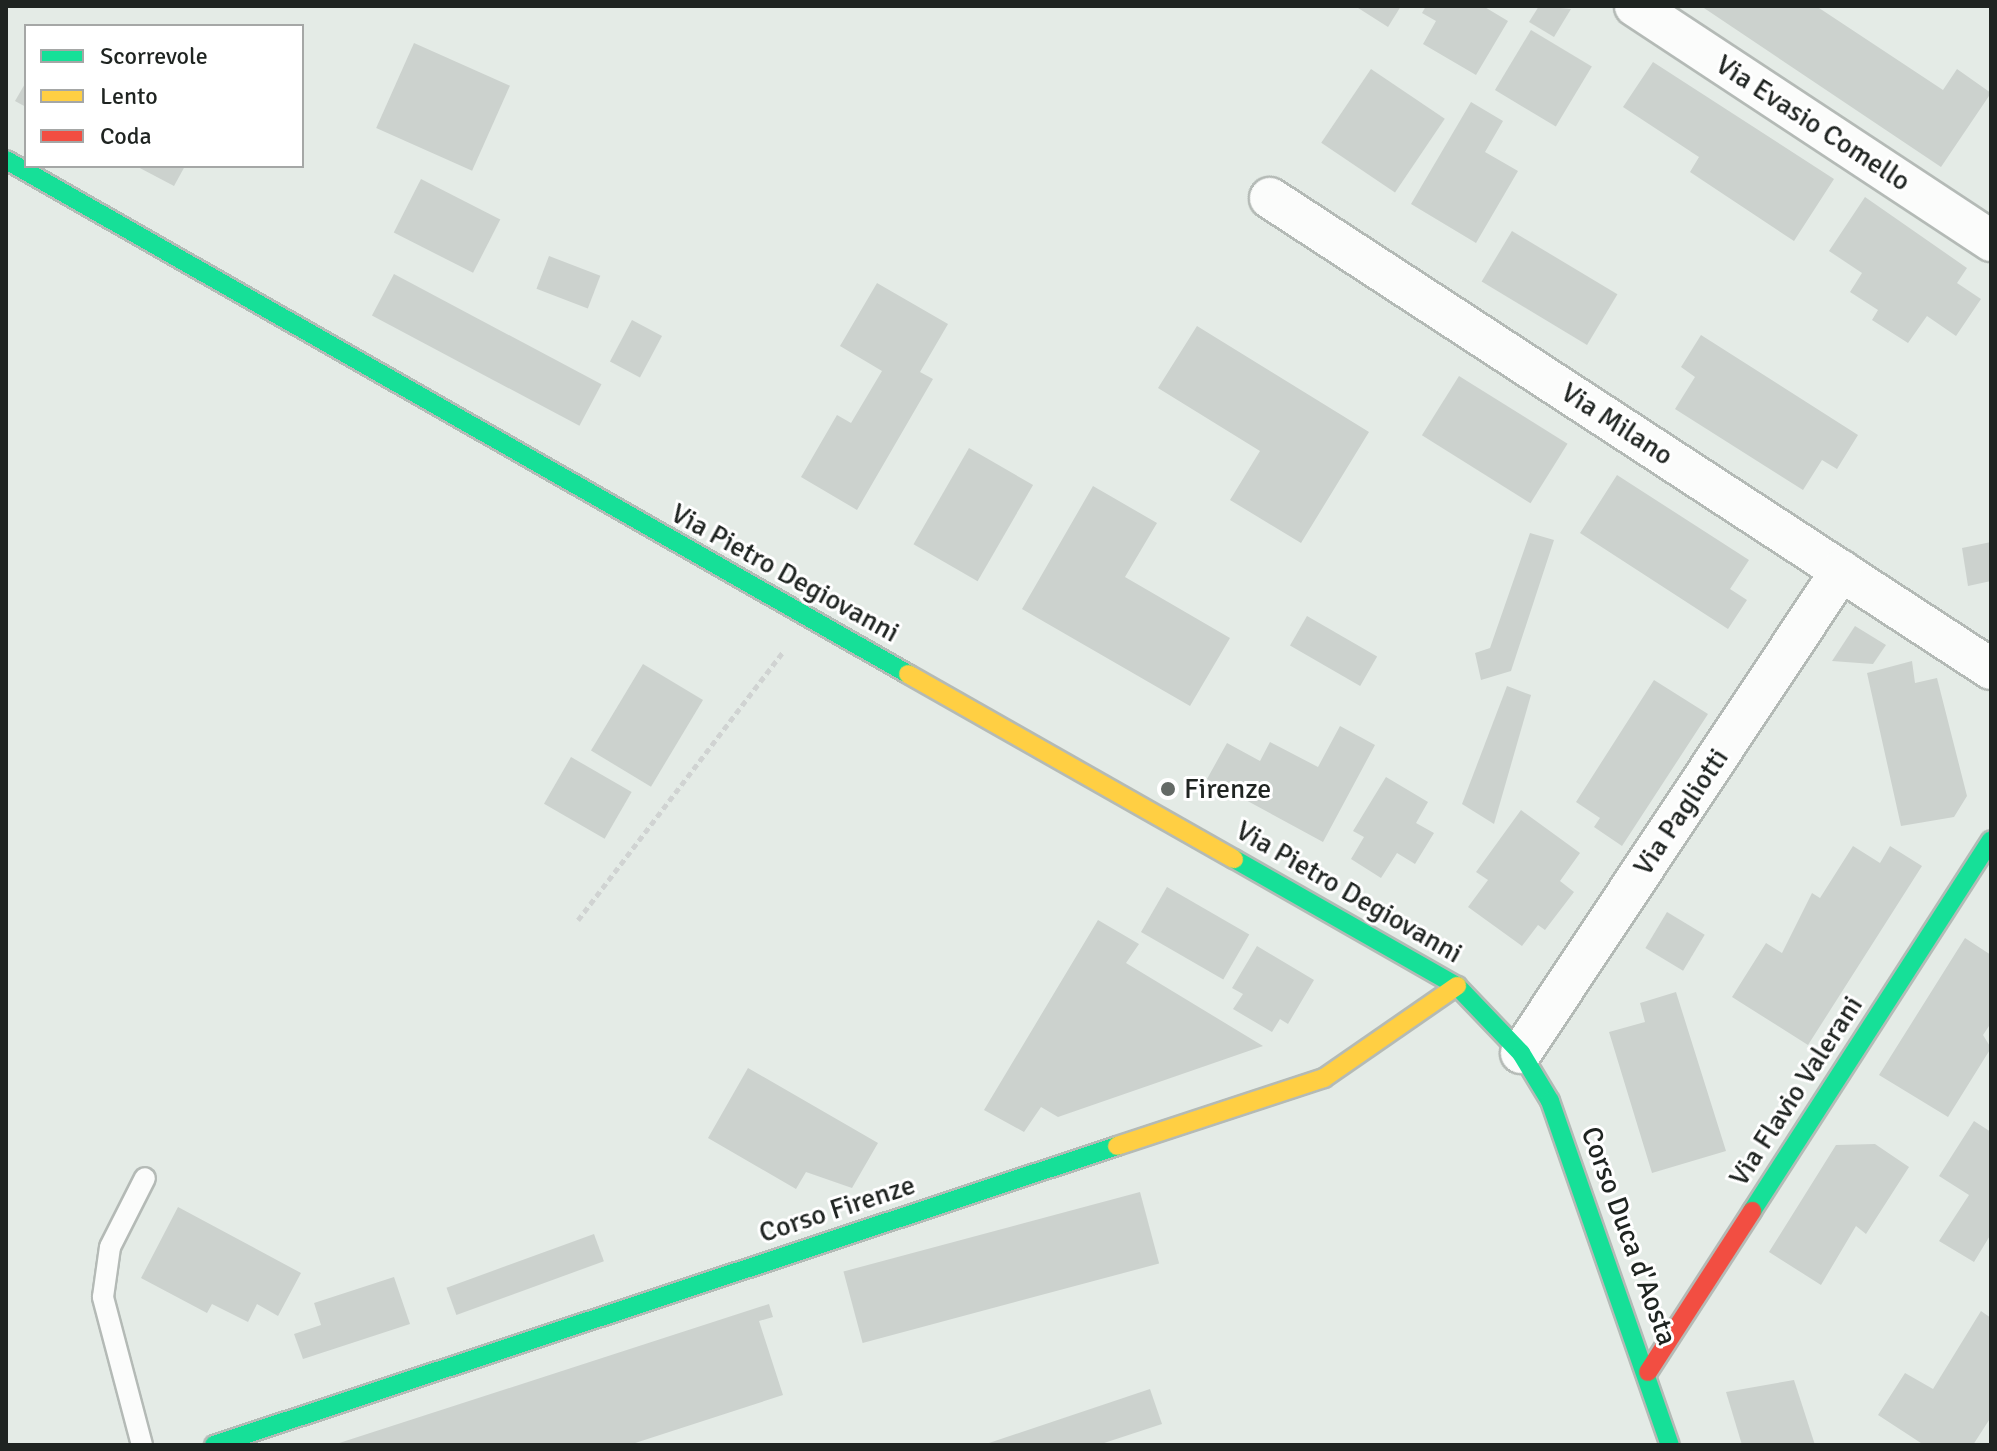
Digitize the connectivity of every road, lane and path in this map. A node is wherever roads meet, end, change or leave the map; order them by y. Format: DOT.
graph roads {
  1 [pos="1635,6"];
  2 [pos="6,160"];
  3 [pos="1270,198"];
  4 [pos="1991,241"];
  5 [pos="1841,571"];
  6 [pos="809,619"];
  7 [pos="1977,660"];
  8 [pos="1991,840"];
  9 [pos="578,920"];
  10 [pos="1457,986"];
  11 [pos="1521,1053"];
  12 [pos="145,1178"];
  13 [pos="1648,1372"];
  14 [pos="142,1445"];
  15 [pos="214,1445"];
  16 [pos="1670,1445"];
  1 -- 4 [label="street, Via Evasio Comello"];
  2 -- 6 [label="street, Via Pietro Degiovanni"];
  3 -- 5 [label="street, Via Milano"];
  5 -- 7 [label="street, Via Milano"];
  5 -- 11 [label="street, Via Pagliotti"];
  6 -- 9 [label="path"];
  6 -- 10 [label="street, Via Pietro Degiovanni"];
  8 -- 13 [label="street, Via Flavio Valerani"];
  10 -- 11 [label="street, Via Pietro Degiovanni"];
  10 -- 15 [label="street, Corso Firenze"];
  11 -- 13 [label="street, Corso Duca d'Aosta"];
  12 -- 14 [label="lane"];
  13 -- 16 [label="street, Corso Duca d'Aosta"];
}
